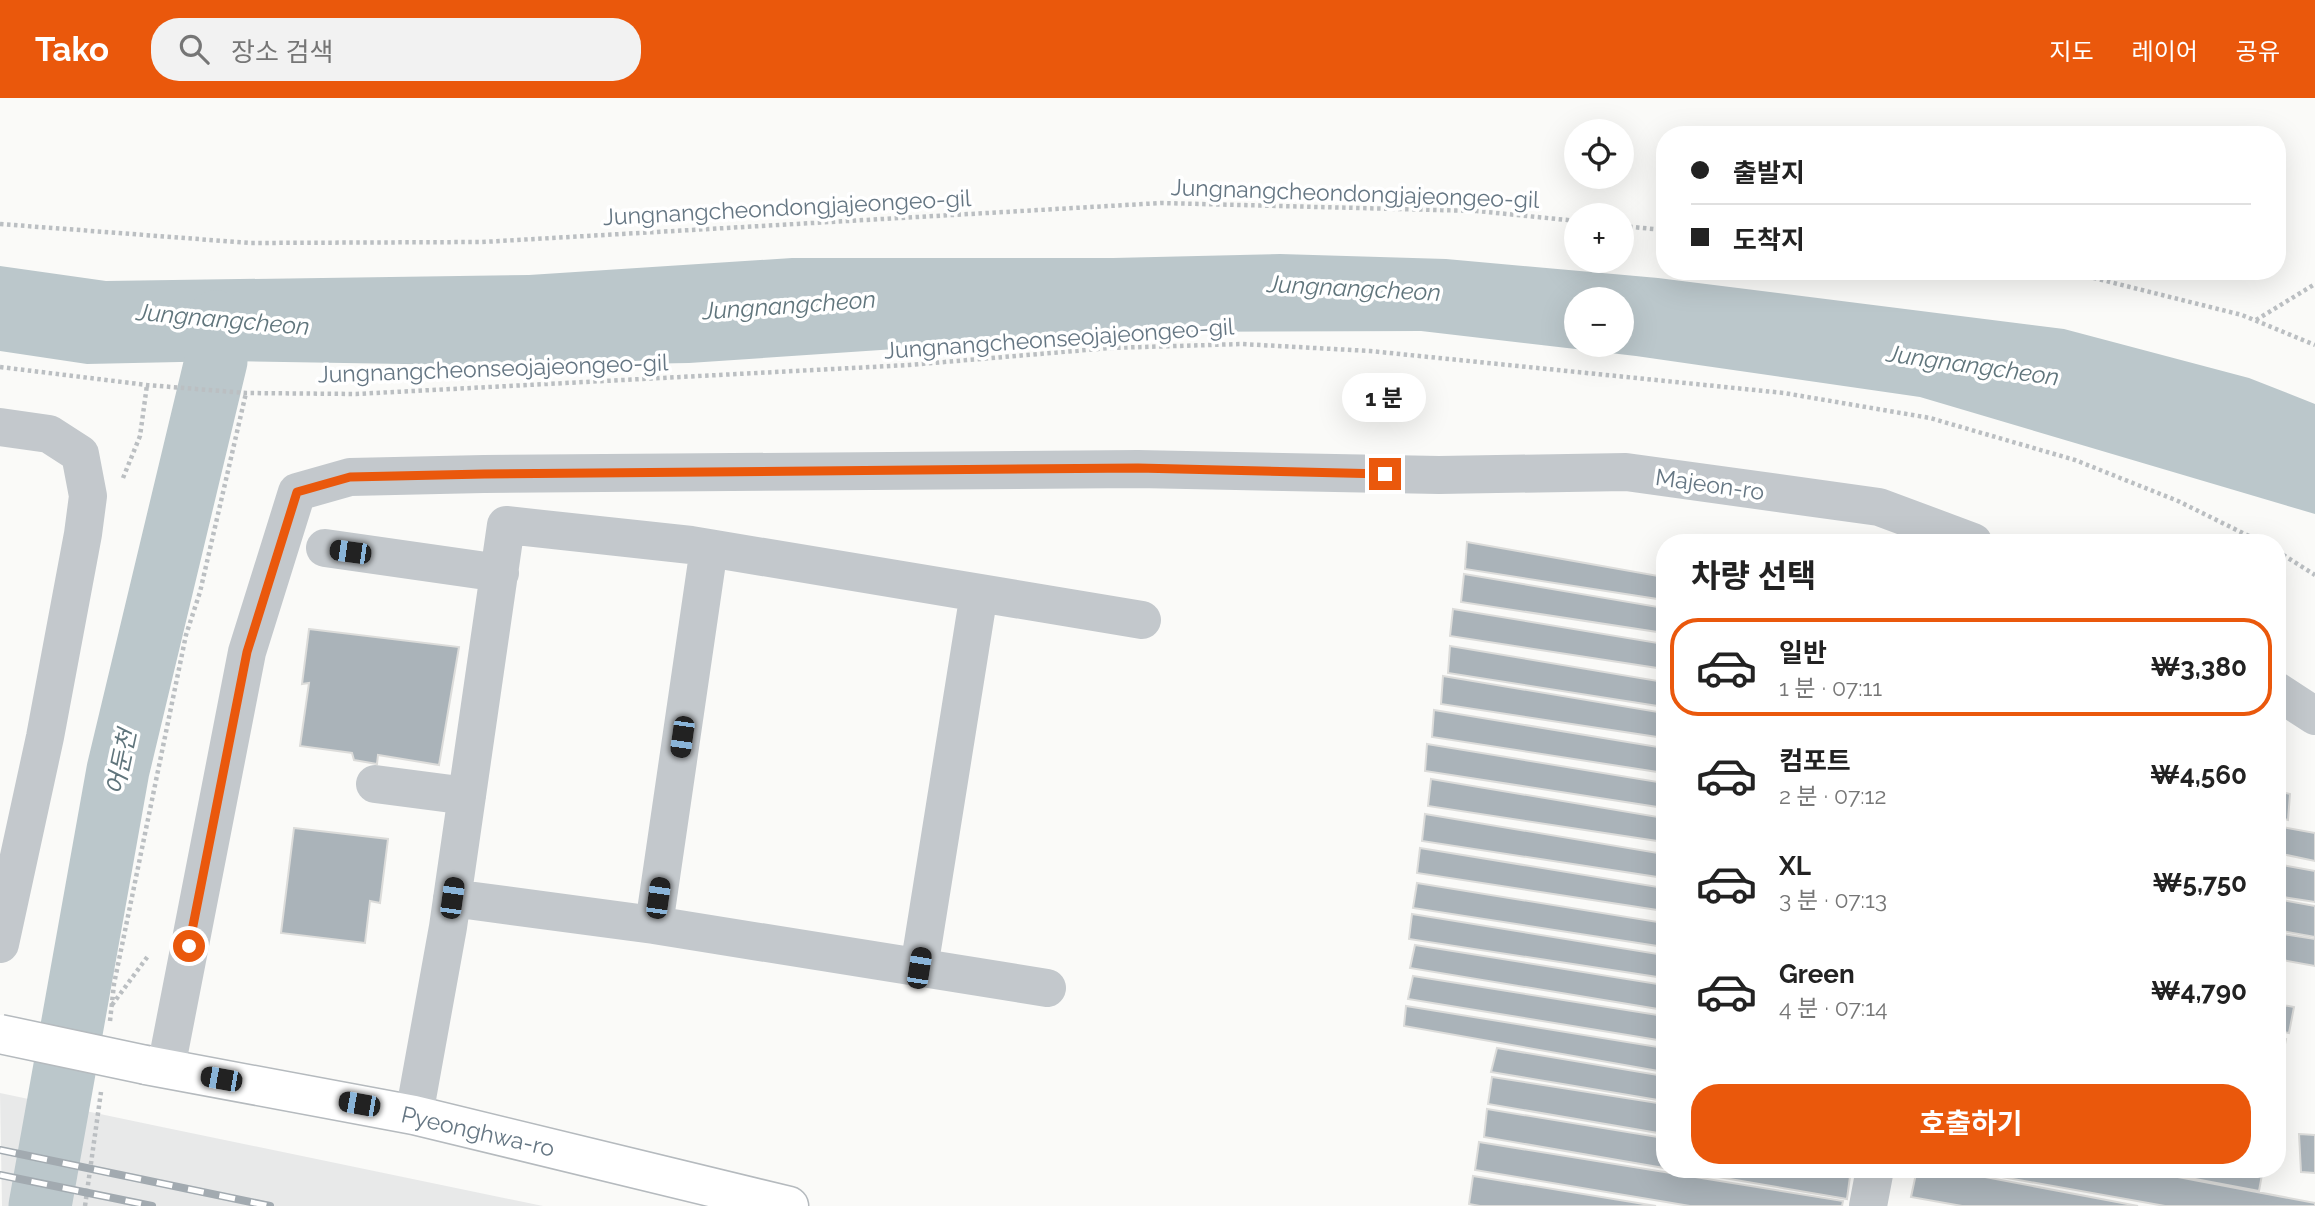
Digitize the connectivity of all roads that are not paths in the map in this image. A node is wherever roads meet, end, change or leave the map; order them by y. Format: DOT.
graph roads {
  1 [pos="0,427"];
  2 [pos="1952,534"];
  3 [pos="325,548"];
  4 [pos="709,548"];
  5 [pos="500,573"];
  6 [pos="979,593"];
  7 [pos="1142,620"];
  8 [pos="2286,697"];
  9 [pos="2315,716"];
  10 [pos="375,784"];
  11 [pos="467,796"];
  12 [pos="452,898"];
  13 [pos="654,925"];
  14 [pos="0,944"];
  15 [pos="919,968"];
  16 [pos="1047,988"];
  17 [pos="0,1034"];
  18 [pos="156,1067"];
  19 [pos="414,1115"];
  20 [pos="1873,1178"];
  21 [pos="789,1206"];
  22 [pos="1868,1206"];
  1 -- 14 [label="street"];
  2 -- 18 [label="street, Majeon-ro"];
  3 -- 5 [label="street"];
  4 -- 5 [label="street"];
  4 -- 6 [label="street"];
  4 -- 13 [label="street"];
  5 -- 11 [label="street"];
  6 -- 7 [label="street"];
  6 -- 15 [label="street"];
  8 -- 9 [label="street"];
  10 -- 11 [label="street"];
  11 -- 12 [label="street"];
  12 -- 13 [label="street"];
  12 -- 19 [label="street"];
  13 -- 15 [label="street"];
  15 -- 16 [label="street"];
  17 -- 18 [label="main road, Pyeonghwa-ro, bridge"];
  18 -- 19 [label="main road, Pyeonghwa-ro"];
  19 -- 21 [label="main road, Pyeonghwa-ro"];
  20 -- 22 [label="street"];
}
